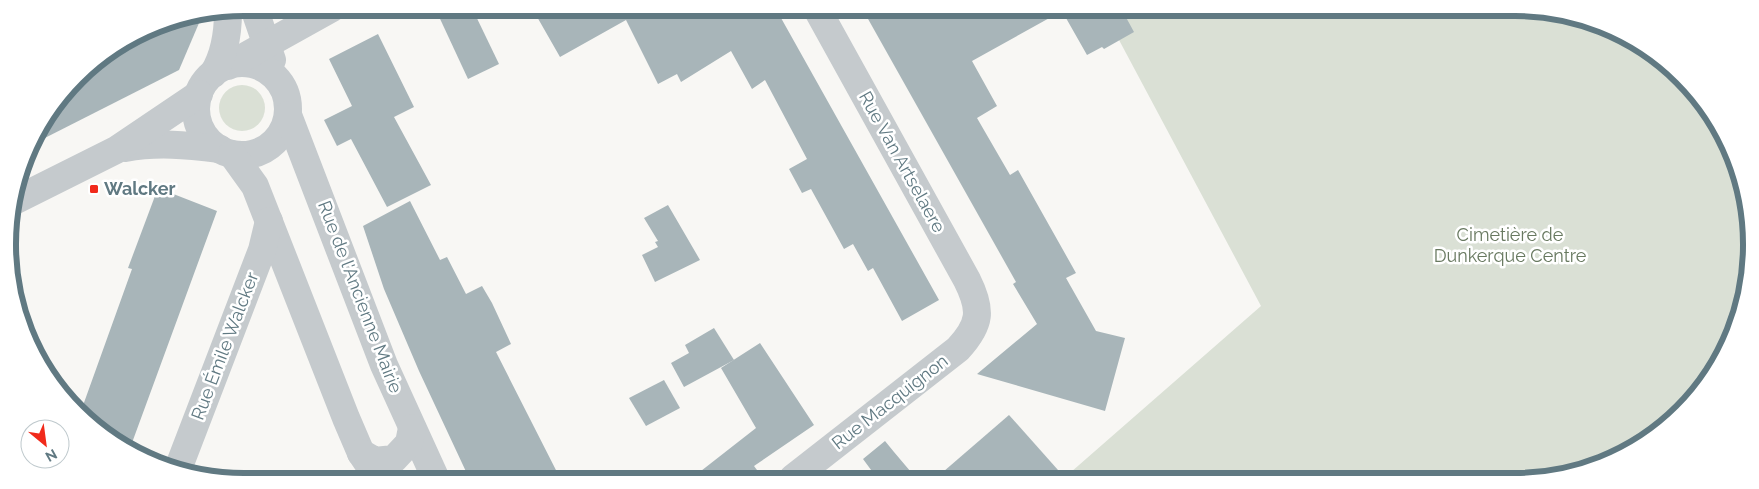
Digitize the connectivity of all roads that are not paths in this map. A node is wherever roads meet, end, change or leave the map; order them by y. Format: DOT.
graph roads {
  1 [pos="257,16"];
  2 [pos="318,16"];
  3 [pos="820,16"];
  4 [pos="227,17"];
  5 [pos="267,44"];
  6 [pos="212,79"];
  7 [pos="281,85"];
  8 [pos="288,115"];
  9 [pos="116,150"];
  10 [pos="226,151"];
  11 [pos="22,197"];
  12 [pos="269,221"];
  13 [pos="978,318"];
  14 [pos="412,428"];
  15 [pos="361,454"];
  16 [pos="180,464"];
  17 [pos="374,473"];
  18 [pos="433,473"];
  19 [pos="799,473"];
  1 -- 5 [label="street"];
  2 -- 5 [label="street"];
  3 -- 13 [label="street, Rue Van Artselaere"];
  4 -- 6 [label="street"];
  5 -- 6 [label="street"];
  5 -- 7 [label="street"];
  6 -- 7 [label="street"];
  6 -- 9 [label="street"];
  6 -- 10 [label="street"];
  7 -- 8 [label="street"];
  8 -- 10 [label="street"];
  8 -- 14 [label="street, Rue de l'Ancienne Mairie"];
  9 -- 10 [label="street"];
  9 -- 11 [label="street"];
  10 -- 12 [label="street"];
  12 -- 15 [label="street"];
  12 -- 16 [label="street, Rue Émile Walcker"];
  13 -- 19 [label="street, Rue Macquignon"];
  14 -- 15 [label="street"];
  14 -- 18 [label="street, Rue de l'Ancienne Mairie"];
  15 -- 17 [label="street"];
}
